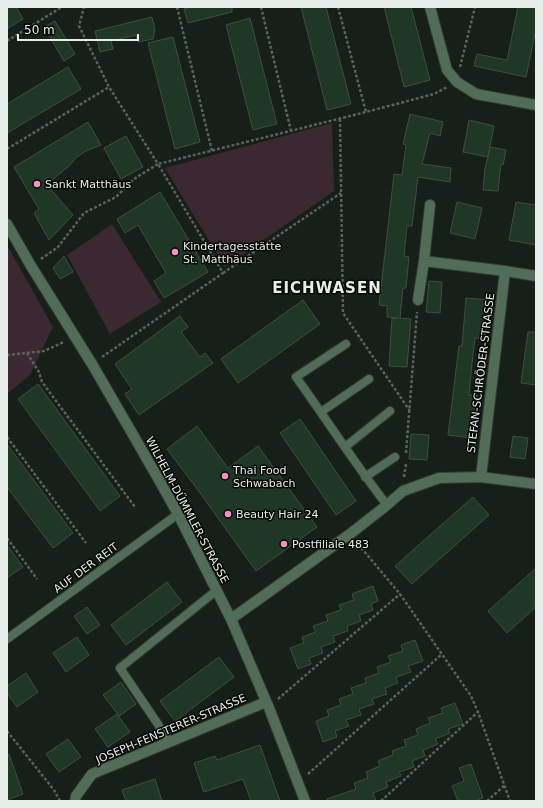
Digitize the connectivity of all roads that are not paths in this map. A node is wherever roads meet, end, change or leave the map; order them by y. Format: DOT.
graph roads {
  1 [pos="430,7"];
  2 [pos="536,106"];
  3 [pos="430,205"];
  4 [pos="7,224"];
  5 [pos="424,261"];
  6 [pos="506,271"];
  7 [pos="536,276"];
  8 [pos="418,300"];
  9 [pos="346,344"];
  10 [pos="368,379"];
  11 [pos="390,411"];
  12 [pos="321,412"];
  13 [pos="345,447"];
  14 [pos="395,457"];
  15 [pos="365,477"];
  16 [pos="481,477"];
  17 [pos="536,484"];
  18 [pos="387,505"];
  19 [pos="178,514"];
  20 [pos="217,590"];
  21 [pos="231,619"];
  22 [pos="7,639"];
  23 [pos="267,705"];
  24 [pos="170,742"];
  25 [pos="75,801"];
  26 [pos="305,801"];
  1 -- 2 [label="street"];
  3 -- 5 [label="street"];
  4 -- 19 [label="street, WILHELM-DÜMMLER-STRASSE"];
  5 -- 6 [label="street"];
  5 -- 8 [label="street"];
  6 -- 7 [label="street"];
  6 -- 16 [label="street, STEFAN-SCHRÖDER-STRASSE"];
  9 -- 12 [label="lane"];
  10 -- 12 [label="lane"];
  11 -- 13 [label="lane"];
  12 -- 13 [label="lane"];
  13 -- 15 [label="lane"];
  14 -- 15 [label="lane"];
  15 -- 18 [label="lane"];
  16 -- 17 [label="street"];
  16 -- 18 [label="street"];
  18 -- 21 [label="street"];
  19 -- 20 [label="street, WILHELM-DÜMMLER-STRASSE"];
  19 -- 22 [label="lane, AUF DER REIT"];
  20 -- 21 [label="street, WILHELM-DÜMMLER-STRASSE"];
  20 -- 24 [label="lane"];
  21 -- 23 [label="street, WILHELM-DÜMMLER-STRASSE"];
  23 -- 24 [label="street, JOSEPH-FENSTERER-STRASSE"];
  23 -- 26 [label="street, WILHELM-DÜMMLER-STRASSE"];
  24 -- 25 [label="street, JOSEPH-FENSTERER-STRASSE"];
}
